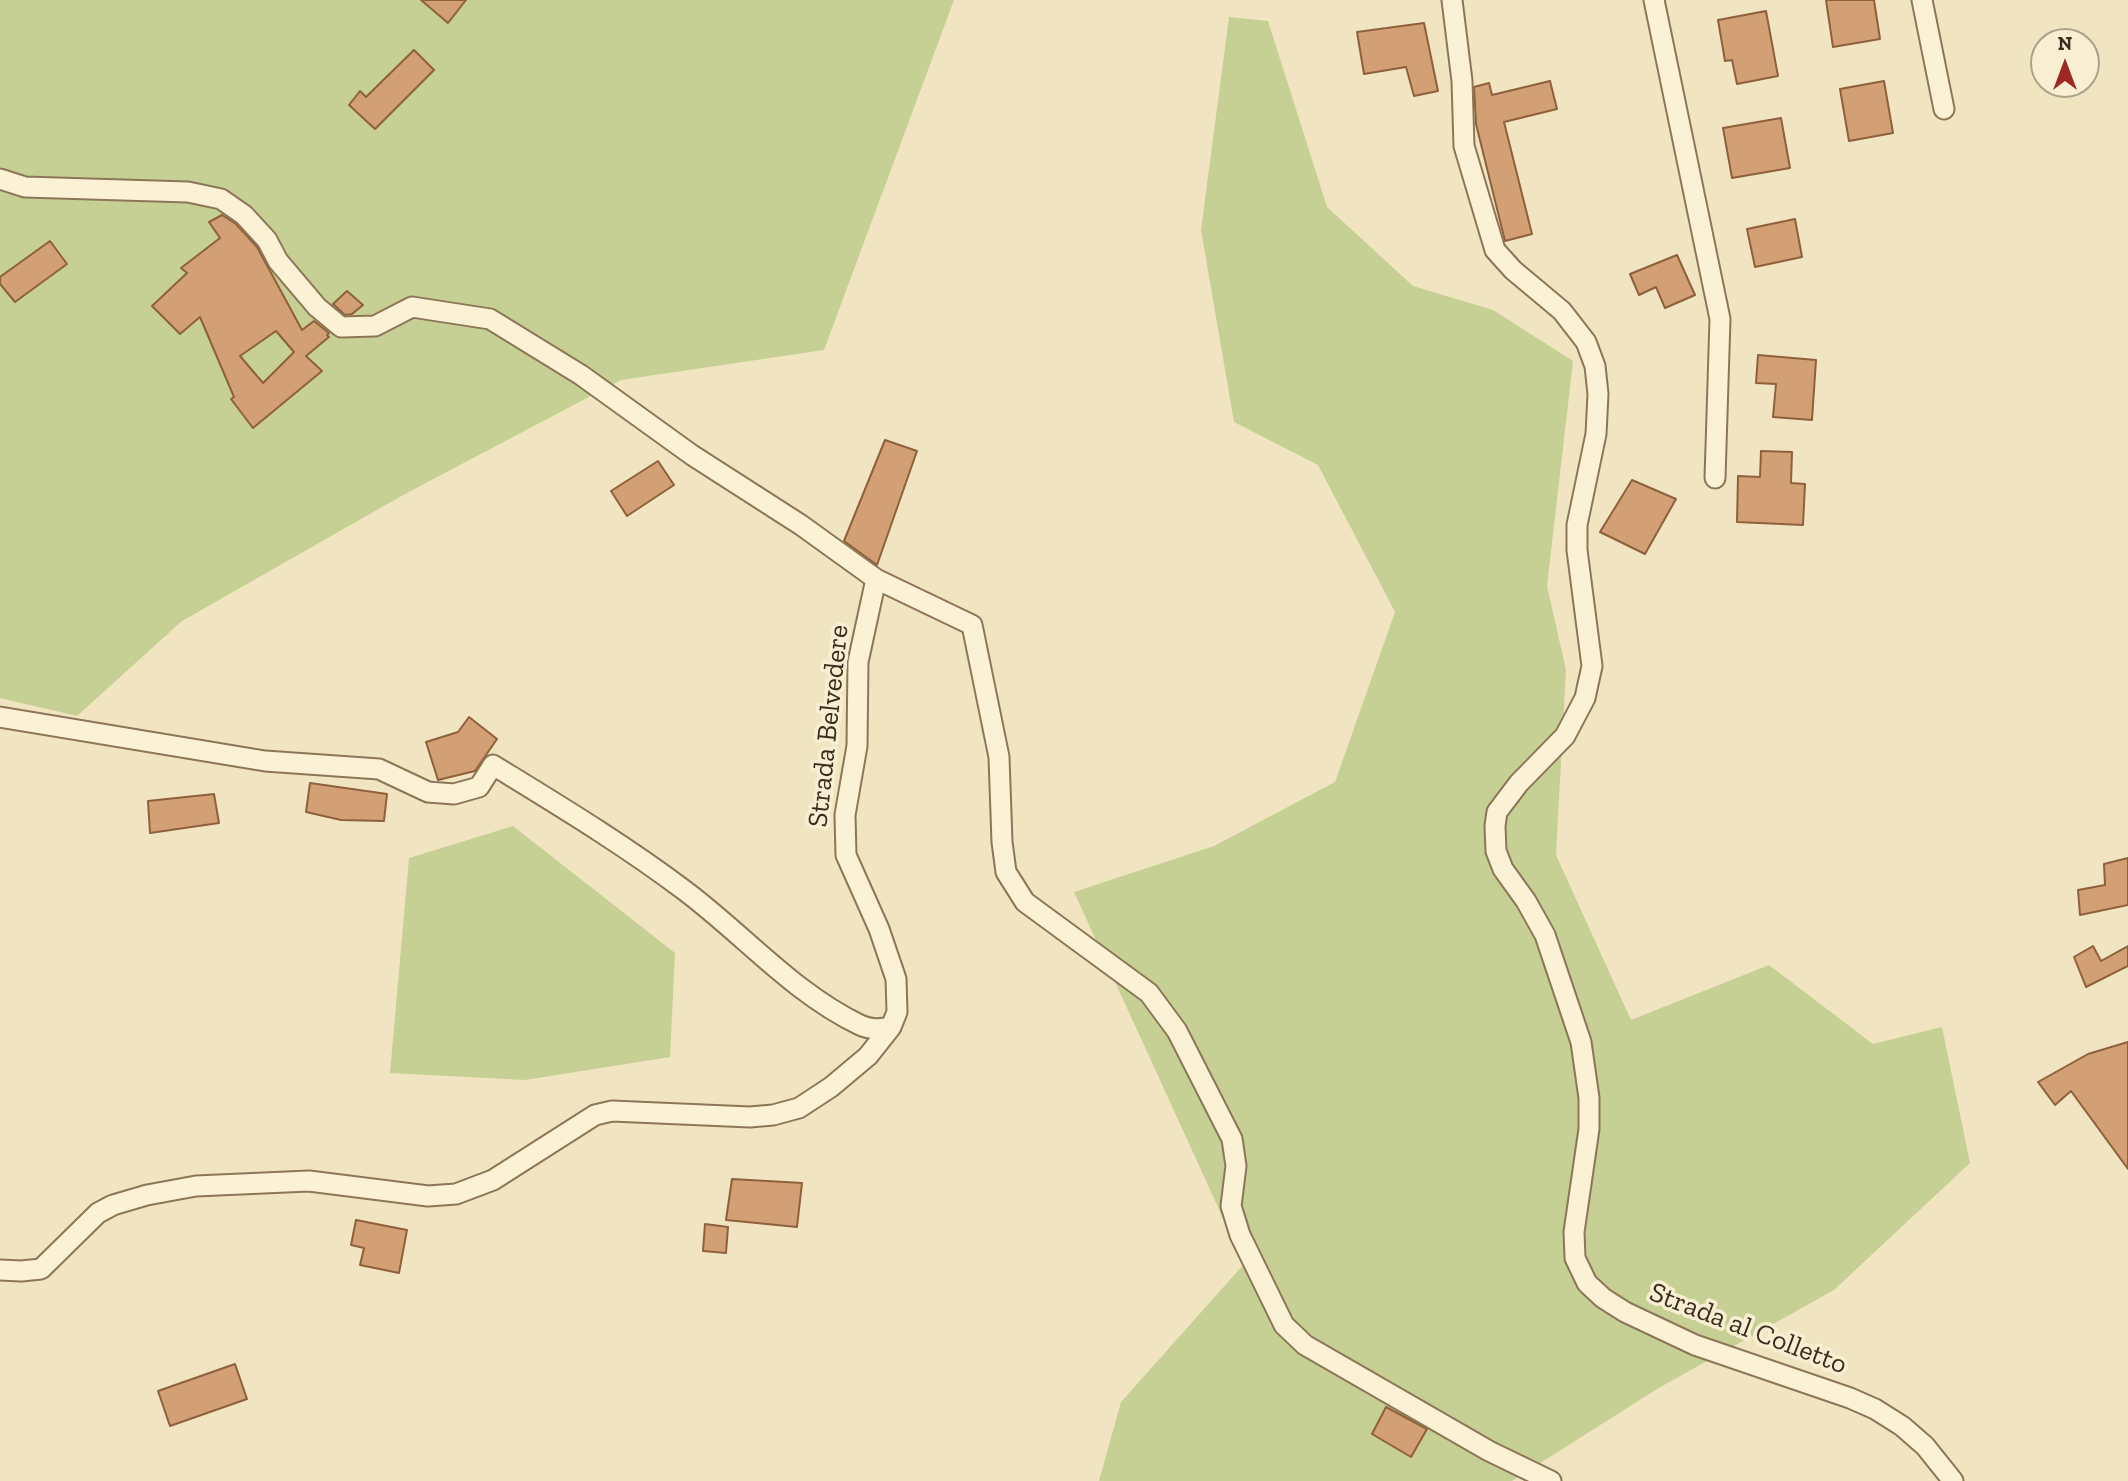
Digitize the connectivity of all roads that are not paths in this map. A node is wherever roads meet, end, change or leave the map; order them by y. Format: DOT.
graph roads {
  1 [pos="1452,0"];
  2 [pos="1654,0"];
  3 [pos="1922,0"];
  4 [pos="1944,109"];
  5 [pos="0,179"];
  6 [pos="1715,478"];
  7 [pos="876,579"];
  8 [pos="0,716"];
  9 [pos="891,1027"];
  10 [pos="0,1270"];
  11 [pos="1551,1481"];
  12 [pos="1953,1481"];
  1 -- 12 [label="street, Strada al Colletto"];
  2 -- 6 [label="street"];
  3 -- 4 [label="street"];
  5 -- 7 [label="street"];
  7 -- 9 [label="street, Strada Belvedere"];
  7 -- 11 [label="street"];
  8 -- 9 [label="street"];
  9 -- 10 [label="street, Strada Belvedere"];
}
